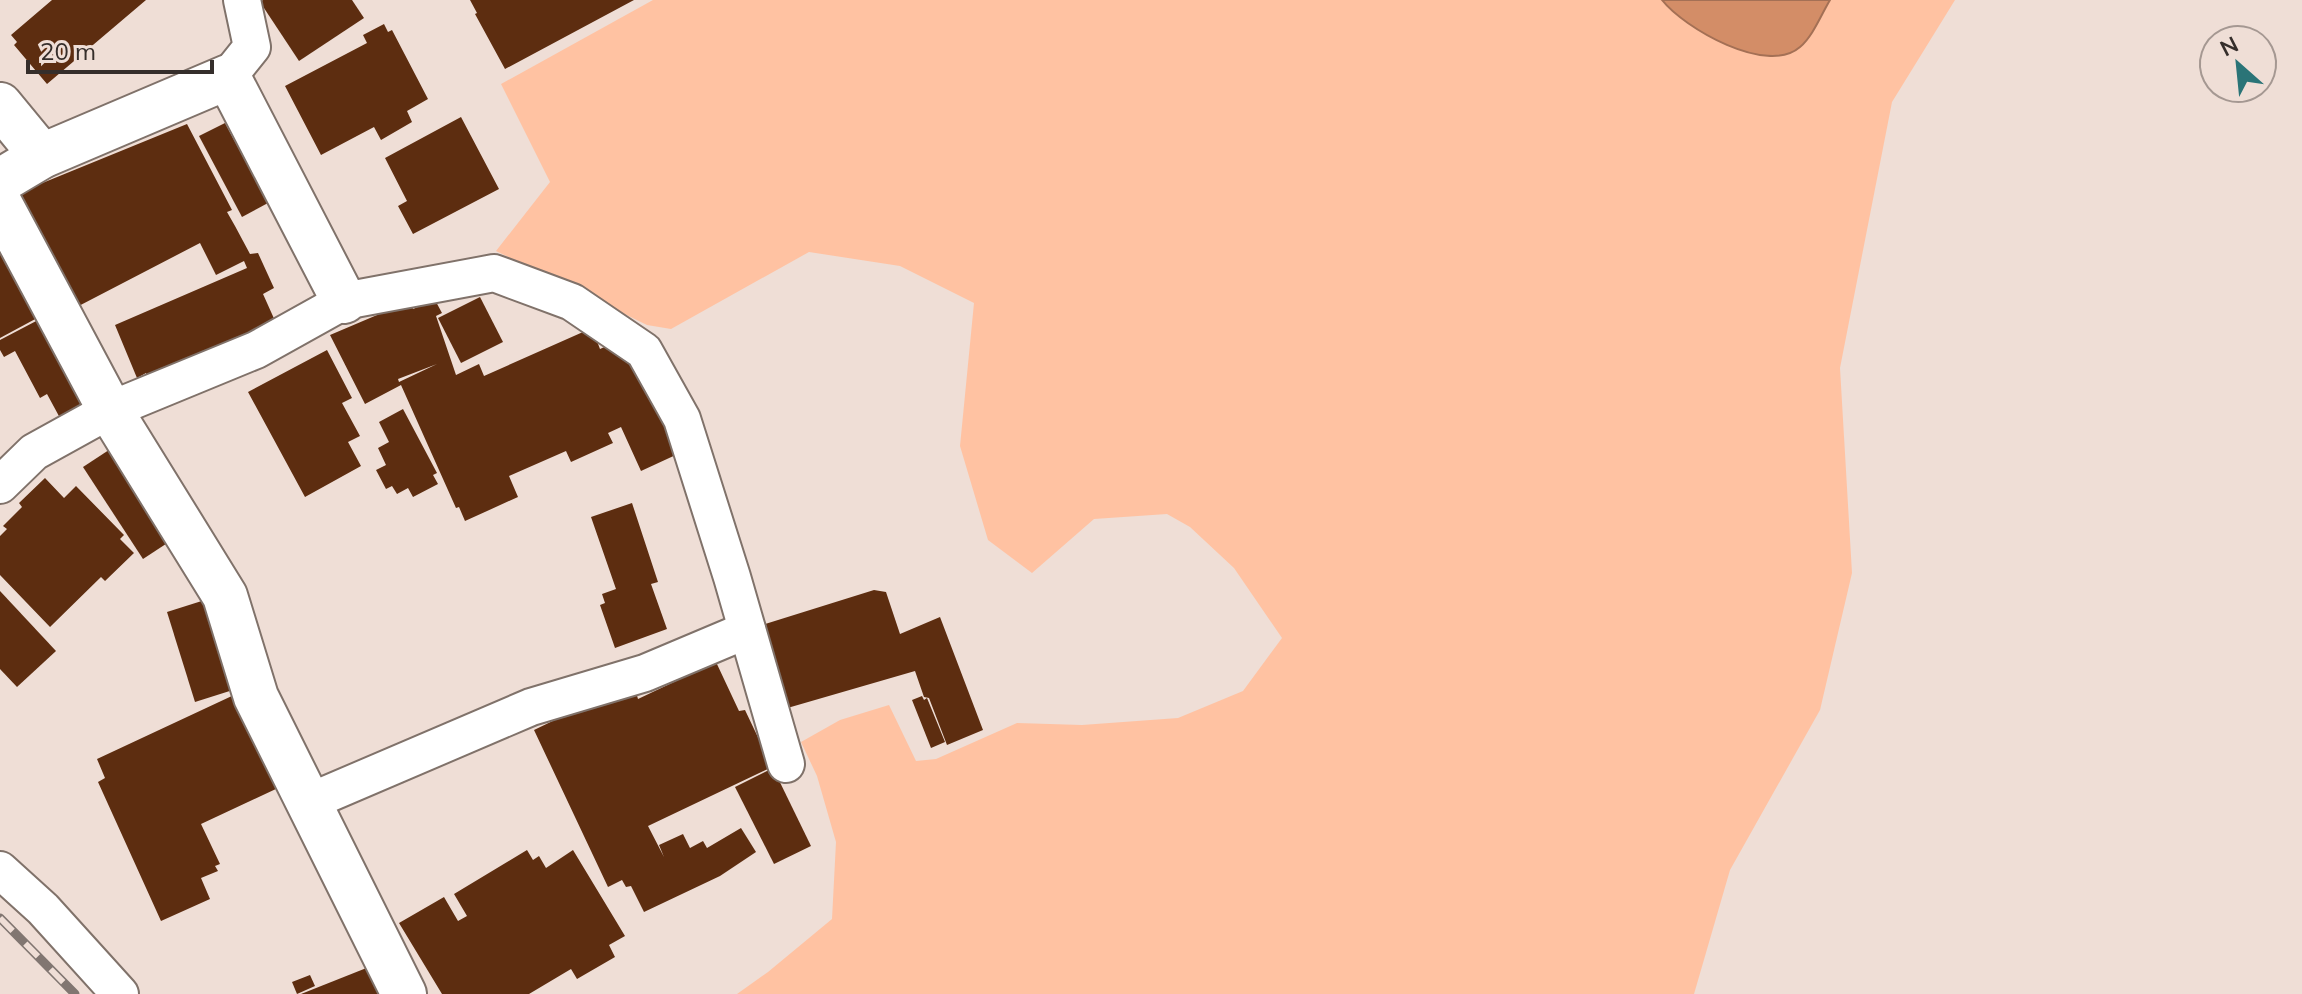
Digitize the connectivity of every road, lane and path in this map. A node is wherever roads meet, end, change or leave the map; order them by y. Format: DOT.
graph roads {
  1 [pos="242,0"];
  2 [pos="228,77"];
  3 [pos="0,105"];
  4 [pos="42,156"];
  5 [pos="0,181"];
  6 [pos="0,204"];
  7 [pos="344,301"];
  8 [pos="110,410"];
  9 [pos="0,485"];
  10 [pos="747,630"];
  11 [pos="786,764"];
  12 [pos="309,802"];
  13 [pos="0,870"];
  14 [pos="120,994"];
  15 [pos="404,994"];
  1 -- 2 [label="lane"];
  2 -- 4 [label="street"];
  2 -- 7 [label="street"];
  3 -- 4 [label="street"];
  4 -- 5 [label="street"];
  6 -- 8 [label="street"];
  7 -- 8 [label="lane"];
  7 -- 10 [label="lane"];
  8 -- 9 [label="lane"];
  8 -- 12 [label="street"];
  10 -- 11 [label="lane"];
  10 -- 12 [label="lane"];
  12 -- 15 [label="street"];
  13 -- 14 [label="lane"];
}
